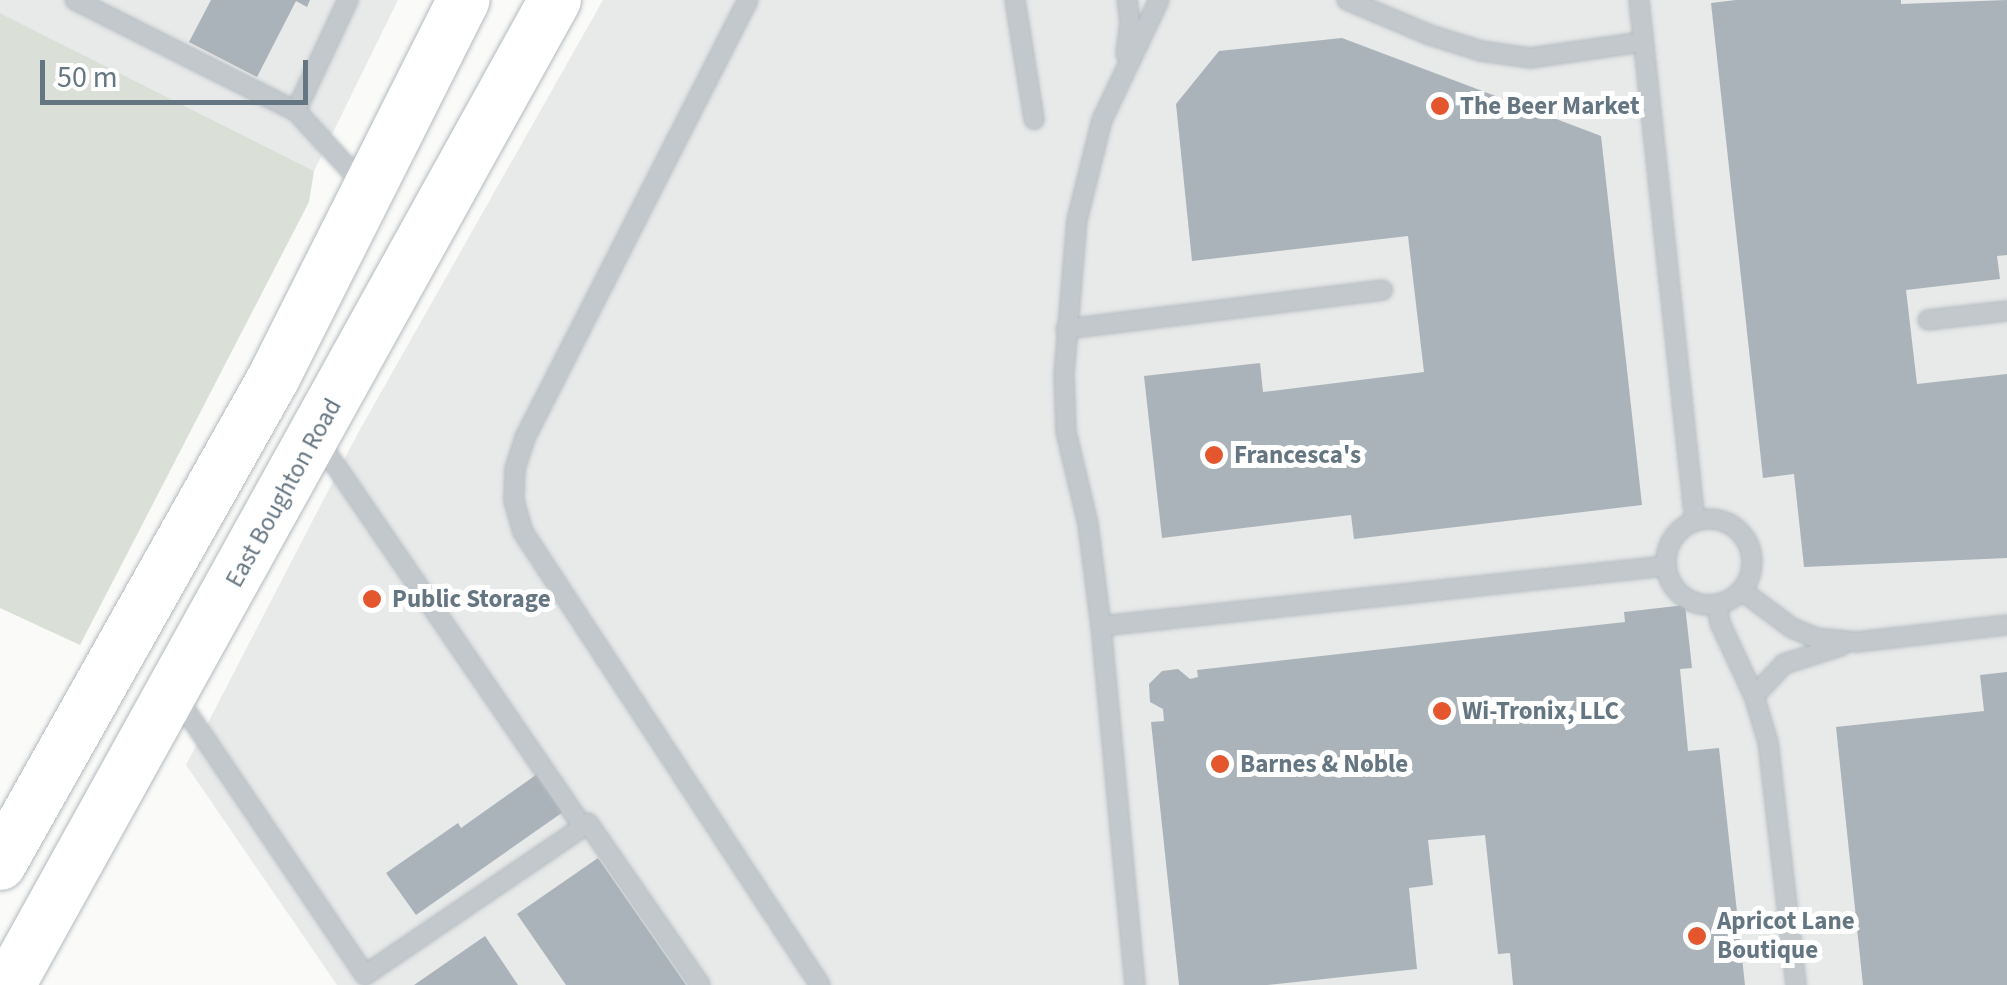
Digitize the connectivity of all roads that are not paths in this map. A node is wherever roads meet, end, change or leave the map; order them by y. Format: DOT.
graph roads {
  1 [pos="75,0"];
  2 [pos="348,0"];
  3 [pos="464,0"];
  4 [pos="556,0"];
  5 [pos="748,0"];
  6 [pos="1015,0"];
  7 [pos="1127,0"];
  8 [pos="1159,0"];
  9 [pos="1347,0"];
  10 [pos="1639,0"];
  11 [pos="1643,42"];
  12 [pos="1125,68"];
  13 [pos="296,111"];
  14 [pos="1034,119"];
  15 [pos="368,190"];
  16 [pos="1382,290"];
  17 [pos="2007,311"];
  18 [pos="1928,320"];
  19 [pos="1066,329"];
  20 [pos="316,436"];
  21 [pos="1695,521"];
  22 [pos="1666,566"];
  23 [pos="1741,590"];
  24 [pos="1717,604"];
  25 [pos="2007,625"];
  26 [pos="1101,626"];
  27 [pos="1857,642"];
  28 [pos="173,692"];
  29 [pos="1754,696"];
  30 [pos="583,827"];
  31 [pos="0,864"];
  32 [pos="369,980"];
  33 [pos="9,985"];
  34 [pos="700,985"];
  35 [pos="820,985"];
  36 [pos="1135,985"];
  37 [pos="1796,985"];
  1 -- 13 [label="lane"];
  2 -- 13 [label="lane"];
  3 -- 15 [label="main road"];
  4 -- 20 [label="main road, East Boughton Road"];
  5 -- 35 [label="lane"];
  6 -- 14 [label="lane"];
  7 -- 12 [label="lane"];
  8 -- 12 [label="lane"];
  9 -- 11 [label="lane"];
  10 -- 11 [label="lane"];
  11 -- 21 [label="lane"];
  12 -- 19 [label="lane"];
  13 -- 15 [label="lane"];
  15 -- 31 [label="main road"];
  16 -- 19 [label="lane"];
  17 -- 18 [label="lane"];
  19 -- 26 [label="lane"];
  20 -- 28 [label="main road, East Boughton Road"];
  20 -- 30 [label="lane"];
  21 -- 22 [label="lane"];
  21 -- 23 [label="lane"];
  22 -- 24 [label="lane"];
  22 -- 26 [label="lane"];
  23 -- 24 [label="lane"];
  23 -- 27 [label="lane"];
  24 -- 29 [label="lane"];
  25 -- 27 [label="lane"];
  26 -- 36 [label="lane"];
  27 -- 29 [label="lane"];
  28 -- 32 [label="lane"];
  28 -- 33 [label="main road, East Boughton Road"];
  29 -- 37 [label="lane"];
  30 -- 32 [label="lane"];
  30 -- 34 [label="lane"];
}
